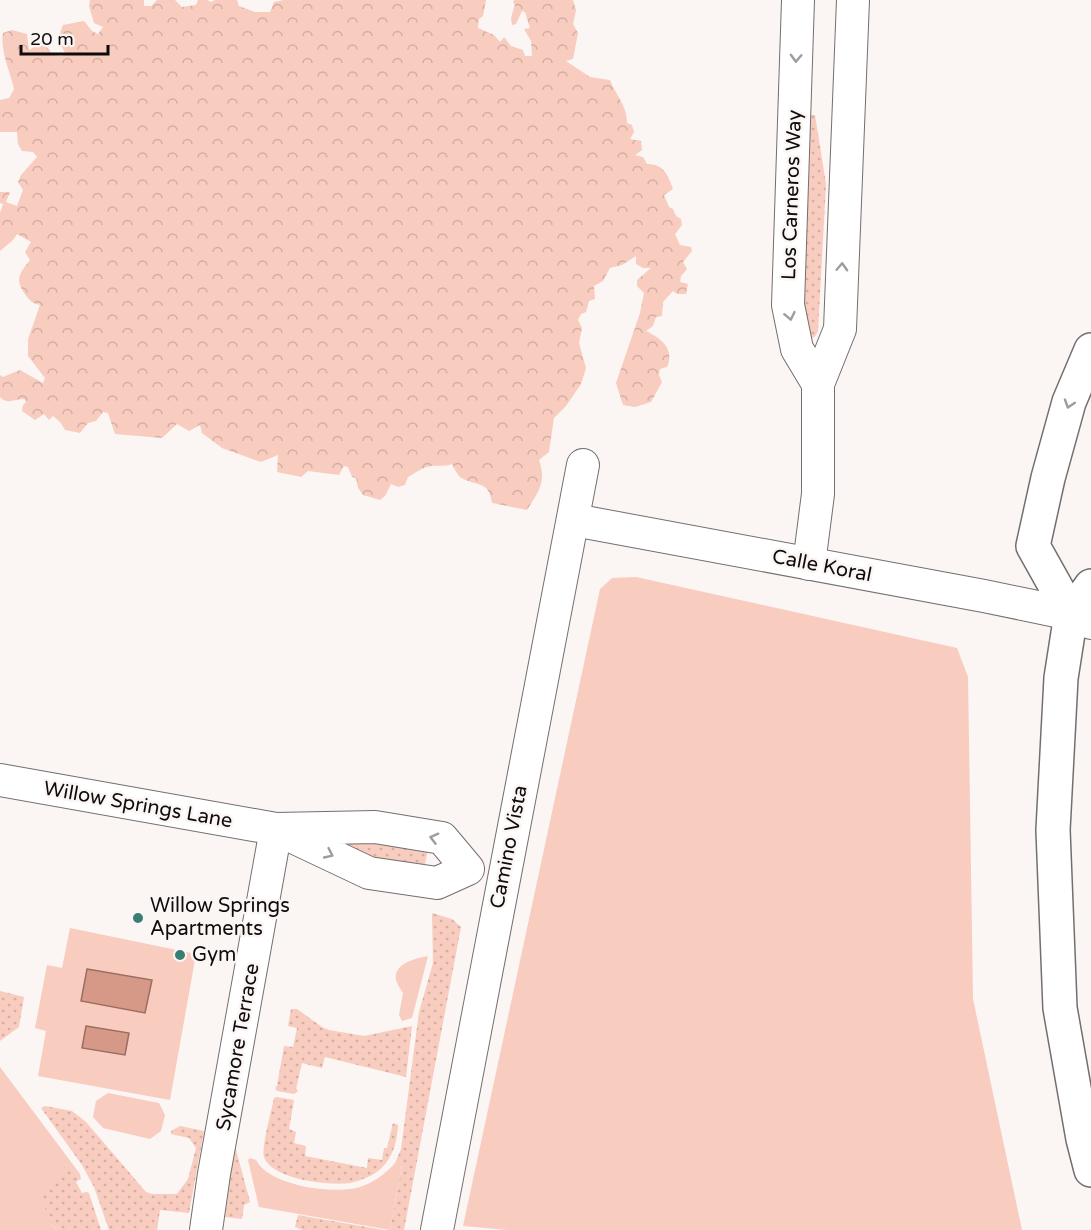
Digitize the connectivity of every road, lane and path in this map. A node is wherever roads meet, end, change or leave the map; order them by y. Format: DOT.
graph roads {
  1 [pos="798,0"];
  2 [pos="853,0"];
  3 [pos="1091,350"];
  4 [pos="818,384"];
  5 [pos="583,465"];
  6 [pos="574,520"];
  7 [pos="809,564"];
  8 [pos="1091,586"];
  9 [pos="1084,616"];
  10 [pos="0,780"];
  11 [pos="276,830"];
  12 [pos="468,869"];
  13 [pos="504,877"];
  14 [pos="1091,1170"];
  15 [pos="206,1230"];
  16 [pos="437,1230"];
  1 -- 4 [label="street, Los Carneros Way, one-way"];
  4 -- 2 [label="street, one-way"];
  3 -- 9 [label="main road, one-way"];
  4 -- 7 [label="street"];
  5 -- 6 [label="street, Camino Vista"];
  6 -- 7 [label="street, Calle Koral"];
  6 -- 13 [label="street, Camino Vista"];
  7 -- 9 [label="street, Calle Koral"];
  8 -- 9 [label="main road"];
  9 -- 14 [label="main road"];
  10 -- 11 [label="street, Willow Springs Lane"];
  11 -- 12 [label="street, Willow Springs Lane, one-way"];
  12 -- 11 [label="street, Willow Springs Lane, one-way"];
  11 -- 15 [label="street, Sycamore Terrace"];
  12 -- 13 [label="street"];
  13 -- 16 [label="street, Camino Vista"];
}
